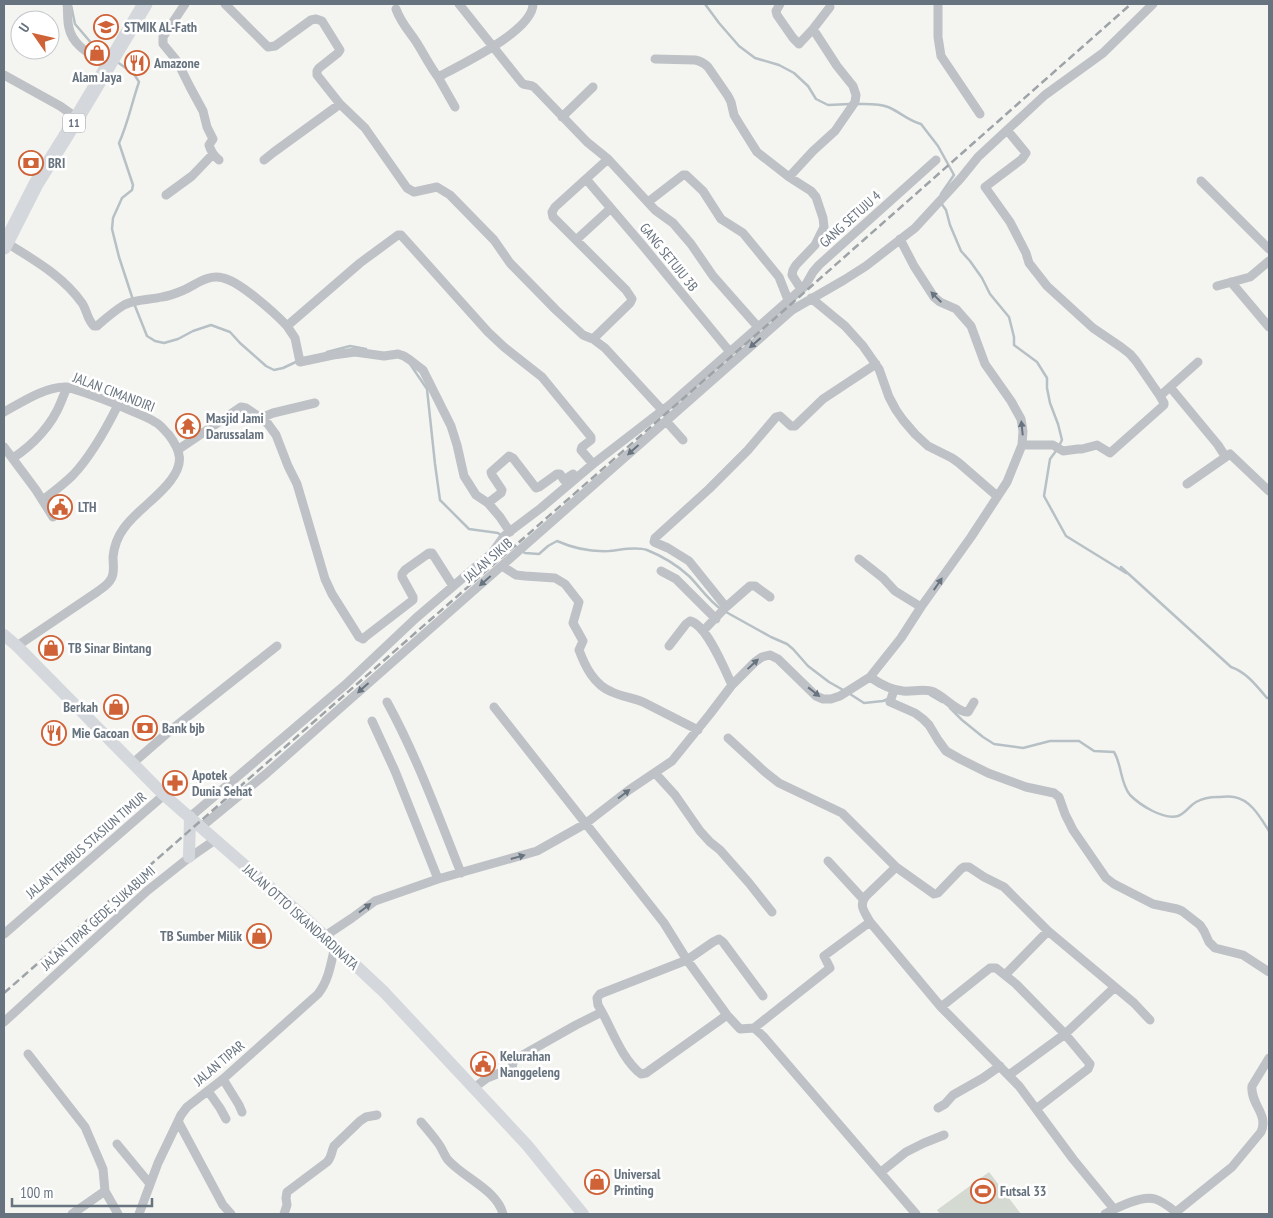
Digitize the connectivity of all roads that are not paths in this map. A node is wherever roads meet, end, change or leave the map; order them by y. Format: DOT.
graph roads {
  1 [pos="67,4"];
  2 [pos="145,4"];
  3 [pos="184,4"];
  4 [pos="459,4"];
  5 [pos="533,4"];
  6 [pos="780,4"];
  7 [pos="938,4"];
  8 [pos="1153,4"];
  9 [pos="231,6"];
  10 [pos="830,7"];
  11 [pos="396,9"];
  12 [pos="813,30"];
  13 [pos="493,48"];
  14 [pos="656,59"];
  15 [pos="108,66"];
  16 [pos="4,75"];
  17 [pos="438,77"];
  18 [pos="593,87"];
  19 [pos="340,104"];
  20 [pos="455,108"];
  21 [pos="980,114"];
  22 [pos="562,117"];
  23 [pos="77,118"];
  24 [pos="1008,130"];
  25 [pos="608,159"];
  26 [pos="264,160"];
  27 [pos="936,160"];
  28 [pos="789,176"];
  29 [pos="586,179"];
  30 [pos="1201,181"];
  31 [pos="166,195"];
  32 [pos="648,202"];
  33 [pos="611,208"];
  34 [pos="900,239"];
  35 [pos="576,240"];
  36 [pos="5,245"];
  37 [pos="1269,249"];
  38 [pos="1268,263"];
  39 [pos="1231,282"];
  40 [pos="1217,286"];
  41 [pos="801,289"];
  42 [pos="811,298"];
  43 [pos="790,306"];
  44 [pos="287,326"];
  45 [pos="758,327"];
  46 [pos="1269,327"];
  47 [pos="594,339"];
  48 [pos="730,352"];
  49 [pos="1198,362"];
  50 [pos="876,364"];
  51 [pos="67,387"];
  52 [pos="1170,387"];
  53 [pos="1160,396"];
  54 [pos="315,403"];
  55 [pos="118,404"];
  56 [pos="663,411"];
  57 [pos="4,412"];
  58 [pos="262,418"];
  59 [pos="666,421"];
  60 [pos="683,440"];
  61 [pos="1022,445"];
  62 [pos="4,448"];
  63 [pos="178,449"];
  64 [pos="1225,456"];
  65 [pos="12,458"];
  66 [pos="593,464"];
  67 [pos="579,468"];
  68 [pos="1188,484"];
  69 [pos="1269,491"];
  70 [pos="997,496"];
  71 [pos="43,500"];
  72 [pos="488,503"];
  73 [pos="53,517"];
  74 [pos="507,534"];
  75 [pos="859,559"];
  76 [pos="502,566"];
  77 [pos="661,571"];
  78 [pos="453,586"];
  79 [pos="770,597"];
  80 [pos="726,607"];
  81 [pos="921,607"];
  82 [pos="394,616"];
  83 [pos="717,617"];
  84 [pos="406,628"];
  85 [pos="703,631"];
  86 [pos="4,634"];
  87 [pos="17,646"];
  88 [pos="277,646"];
  89 [pos="668,646"];
  90 [pos="870,677"];
  91 [pos="732,685"];
  92 [pos="892,694"];
  93 [pos="388,702"];
  94 [pos="974,702"];
  95 [pos="494,707"];
  96 [pos="372,721"];
  97 [pos="698,730"];
  98 [pos="728,738"];
  99 [pos="132,763"];
  100 [pos="655,773"];
  101 [pos="164,795"];
  102 [pos="190,817"];
  103 [pos="585,824"];
  104 [pos="201,827"];
  105 [pos="215,840"];
  106 [pos="189,857"];
  107 [pos="828,861"];
  108 [pos="896,867"];
  109 [pos="461,873"];
  110 [pos="438,879"];
  111 [pos="863,900"];
  112 [pos="772,912"];
  113 [pos="870,922"];
  114 [pos="1048,931"];
  115 [pos="4,934"];
  116 [pos="325,936"];
  117 [pos="335,946"];
  118 [pos="687,960"];
  119 [pos="1269,972"];
  120 [pos="1005,975"];
  121 [pos="1115,987"];
  122 [pos="763,996"];
  123 [pos="941,1007"];
  124 [pos="602,1012"];
  125 [pos="728,1016"];
  126 [pos="1150,1020"];
  127 [pos="4,1022"];
  128 [pos="754,1028"];
  129 [pos="1065,1034"];
  130 [pos="28,1054"];
  131 [pos="1269,1058"];
  132 [pos="1000,1066"];
  133 [pos="1009,1075"];
  134 [pos="223,1079"];
  135 [pos="474,1088"];
  136 [pos="208,1091"];
  137 [pos="938,1108"];
  138 [pos="1036,1109"];
  139 [pos="242,1112"];
  140 [pos="377,1115"];
  141 [pos="226,1119"];
  142 [pos="178,1122"];
  143 [pos="421,1122"];
  144 [pos="944,1135"];
  145 [pos="117,1144"];
  146 [pos="881,1172"];
  147 [pos="150,1184"];
  148 [pos="105,1191"];
  149 [pos="1114,1209"];
  150 [pos="1177,1213"];
  151 [pos="72,1214"];
  152 [pos="118,1214"];
  153 [pos="138,1214"];
  154 [pos="231,1214"];
  155 [pos="284,1214"];
  156 [pos="503,1214"];
  157 [pos="583,1214"];
  158 [pos="916,1214"];
  159 [pos="1105,1214"];
  1 -- 15 [label="street"];
  2 -- 15 [label="highway, 11"];
  3 -- 31 [label="street"];
  4 -- 13 [label="street"];
  5 -- 13 [label="street"];
  6 -- 12 [label="street"];
  7 -- 21 [label="street"];
  8 -- 24 [label="street"];
  9 -- 19 [label="street"];
  10 -- 12 [label="street"];
  11 -- 17 [label="street"];
  12 -- 28 [label="street"];
  13 -- 17 [label="street"];
  13 -- 22 [label="street"];
  14 -- 28 [label="street"];
  15 -- 23 [label="highway, 11"];
  16 -- 23 [label="street"];
  17 -- 20 [label="street"];
  18 -- 22 [label="street"];
  19 -- 26 [label="street"];
  19 -- 47 [label="street"];
  22 -- 25 [label="street"];
  23 -- 36 [label="highway, 11"];
  24 -- 34 [label="street"];
  24 -- 53 [label="street"];
  25 -- 29 [label="street"];
  25 -- 32 [label="street"];
  27 -- 41 [label="street, GANG SETUJU 4"];
  28 -- 41 [label="street"];
  29 -- 33 [label="street, GANG SETUJU 3B"];
  29 -- 35 [label="street"];
  30 -- 37 [label="street"];
  32 -- 43 [label="street"];
  32 -- 45 [label="street"];
  33 -- 35 [label="street"];
  33 -- 48 [label="street, GANG SETUJU 3B"];
  34 -- 42 [label="street"];
  61 -- 34 [label="street, one-way"];
  35 -- 47 [label="street"];
  36 -- 44 [label="street"];
  38 -- 39 [label="street"];
  39 -- 40 [label="street"];
  39 -- 46 [label="street"];
  41 -- 43 [label="street, GANG SETUJU 4"];
  42 -- 43 [label="street"];
  42 -- 50 [label="street"];
  43 -- 45 [label="street"];
  43 -- 59 [label="street, JALAN SIKIB, one-way"];
  44 -- 66 [label="street"];
  44 -- 72 [label="street"];
  45 -- 48 [label="street"];
  47 -- 56 [label="street"];
  48 -- 56 [label="street"];
  49 -- 52 [label="street"];
  50 -- 70 [label="street"];
  50 -- 80 [label="street"];
  51 -- 55 [label="street, JALAN CIMANDIRI"];
  51 -- 57 [label="street, JALAN CIMANDIRI"];
  51 -- 65 [label="street"];
  52 -- 53 [label="street"];
  52 -- 64 [label="street"];
  53 -- 61 [label="street"];
  54 -- 58 [label="street"];
  55 -- 63 [label="street, JALAN CIMANDIRI"];
  55 -- 71 [label="street"];
  56 -- 66 [label="street"];
  58 -- 63 [label="street"];
  58 -- 82 [label="street"];
  59 -- 60 [label="street"];
  59 -- 76 [label="street, JALAN SIKIB, one-way"];
  61 -- 70 [label="street"];
  62 -- 65 [label="street"];
  63 -- 87 [label="street"];
  64 -- 68 [label="street"];
  64 -- 69 [label="street"];
  65 -- 71 [label="street"];
  66 -- 74 [label="street"];
  67 -- 72 [label="street"];
  81 -- 70 [label="street, one-way"];
  71 -- 73 [label="street"];
  72 -- 74 [label="street"];
  74 -- 78 [label="street"];
  75 -- 81 [label="street"];
  76 -- 97 [label="street"];
  76 -- 104 [label="street, JALAN SIKIB, one-way"];
  77 -- 83 [label="street"];
  78 -- 82 [label="street"];
  78 -- 84 [label="street"];
  79 -- 80 [label="street"];
  80 -- 83 [label="street"];
  81 -- 90 [label="street"];
  82 -- 84 [label="street"];
  83 -- 85 [label="street"];
  84 -- 102 [label="street"];
  85 -- 89 [label="street"];
  85 -- 91 [label="street"];
  86 -- 87 [label="main road, JALAN OTTO ISKANDARDINATA"];
  87 -- 99 [label="main road, JALAN OTTO ISKANDARDINATA"];
  88 -- 99 [label="street"];
  91 -- 90 [label="street, one-way"];
  90 -- 92 [label="street"];
  91 -- 97 [label="street"];
  92 -- 94 [label="street"];
  92 -- 119 [label="street"];
  93 -- 109 [label="street"];
  95 -- 103 [label="street"];
  96 -- 110 [label="street"];
  97 -- 100 [label="street"];
  98 -- 108 [label="street"];
  99 -- 101 [label="main road, JALAN OTTO ISKANDARDINATA"];
  103 -- 100 [label="street, one-way"];
  100 -- 112 [label="street"];
  101 -- 102 [label="main road, JALAN OTTO ISKANDARDINATA"];
  101 -- 115 [label="street, JALAN TEMBUS STASIUN TIMUR"];
  102 -- 104 [label="main road, JALAN OTTO ISKANDARDINATA"];
  102 -- 106 [label="main road"];
  109 -- 103 [label="street, one-way"];
  103 -- 118 [label="street"];
  104 -- 105 [label="main road, JALAN OTTO ISKANDARDINATA"];
  105 -- 106 [label="street, JALAN TIPAR GEDE, SUKABUMI"];
  105 -- 116 [label="main road, JALAN OTTO ISKANDARDINATA"];
  106 -- 127 [label="street, JALAN TIPAR GEDE, SUKABUMI"];
  107 -- 111 [label="street"];
  108 -- 111 [label="street"];
  108 -- 114 [label="street"];
  109 -- 110 [label="street"];
  116 -- 110 [label="street, one-way"];
  111 -- 113 [label="street"];
  113 -- 123 [label="street"];
  113 -- 128 [label="street"];
  114 -- 120 [label="street"];
  114 -- 121 [label="street"];
  116 -- 117 [label="main road, JALAN OTTO ISKANDARDINATA"];
  117 -- 134 [label="street, JALAN TIPAR"];
  117 -- 135 [label="main road, JALAN OTTO ISKANDARDINATA"];
  118 -- 122 [label="street"];
  118 -- 124 [label="street"];
  118 -- 125 [label="street"];
  120 -- 123 [label="street"];
  120 -- 129 [label="street"];
  121 -- 126 [label="street"];
  121 -- 129 [label="street"];
  123 -- 132 [label="street"];
  124 -- 125 [label="street"];
  124 -- 135 [label="street"];
  125 -- 128 [label="street"];
  128 -- 146 [label="street"];
  129 -- 133 [label="street"];
  129 -- 138 [label="street"];
  130 -- 148 [label="street"];
  131 -- 150 [label="street"];
  132 -- 133 [label="street"];
  132 -- 137 [label="street"];
  133 -- 138 [label="street"];
  134 -- 136 [label="street, JALAN TIPAR"];
  134 -- 139 [label="street"];
  135 -- 157 [label="main road, JALAN OTTO ISKANDARDINATA"];
  136 -- 141 [label="street"];
  136 -- 142 [label="street, JALAN TIPAR"];
  138 -- 149 [label="street"];
  140 -- 155 [label="street"];
  142 -- 147 [label="street, JALAN TIPAR"];
  142 -- 154 [label="street"];
  143 -- 156 [label="street"];
  144 -- 146 [label="street"];
  145 -- 147 [label="street"];
  146 -- 158 [label="street"];
  147 -- 153 [label="street, JALAN TIPAR"];
  148 -- 151 [label="street"];
  148 -- 152 [label="street"];
  149 -- 150 [label="street"];
  149 -- 159 [label="street"];
}
